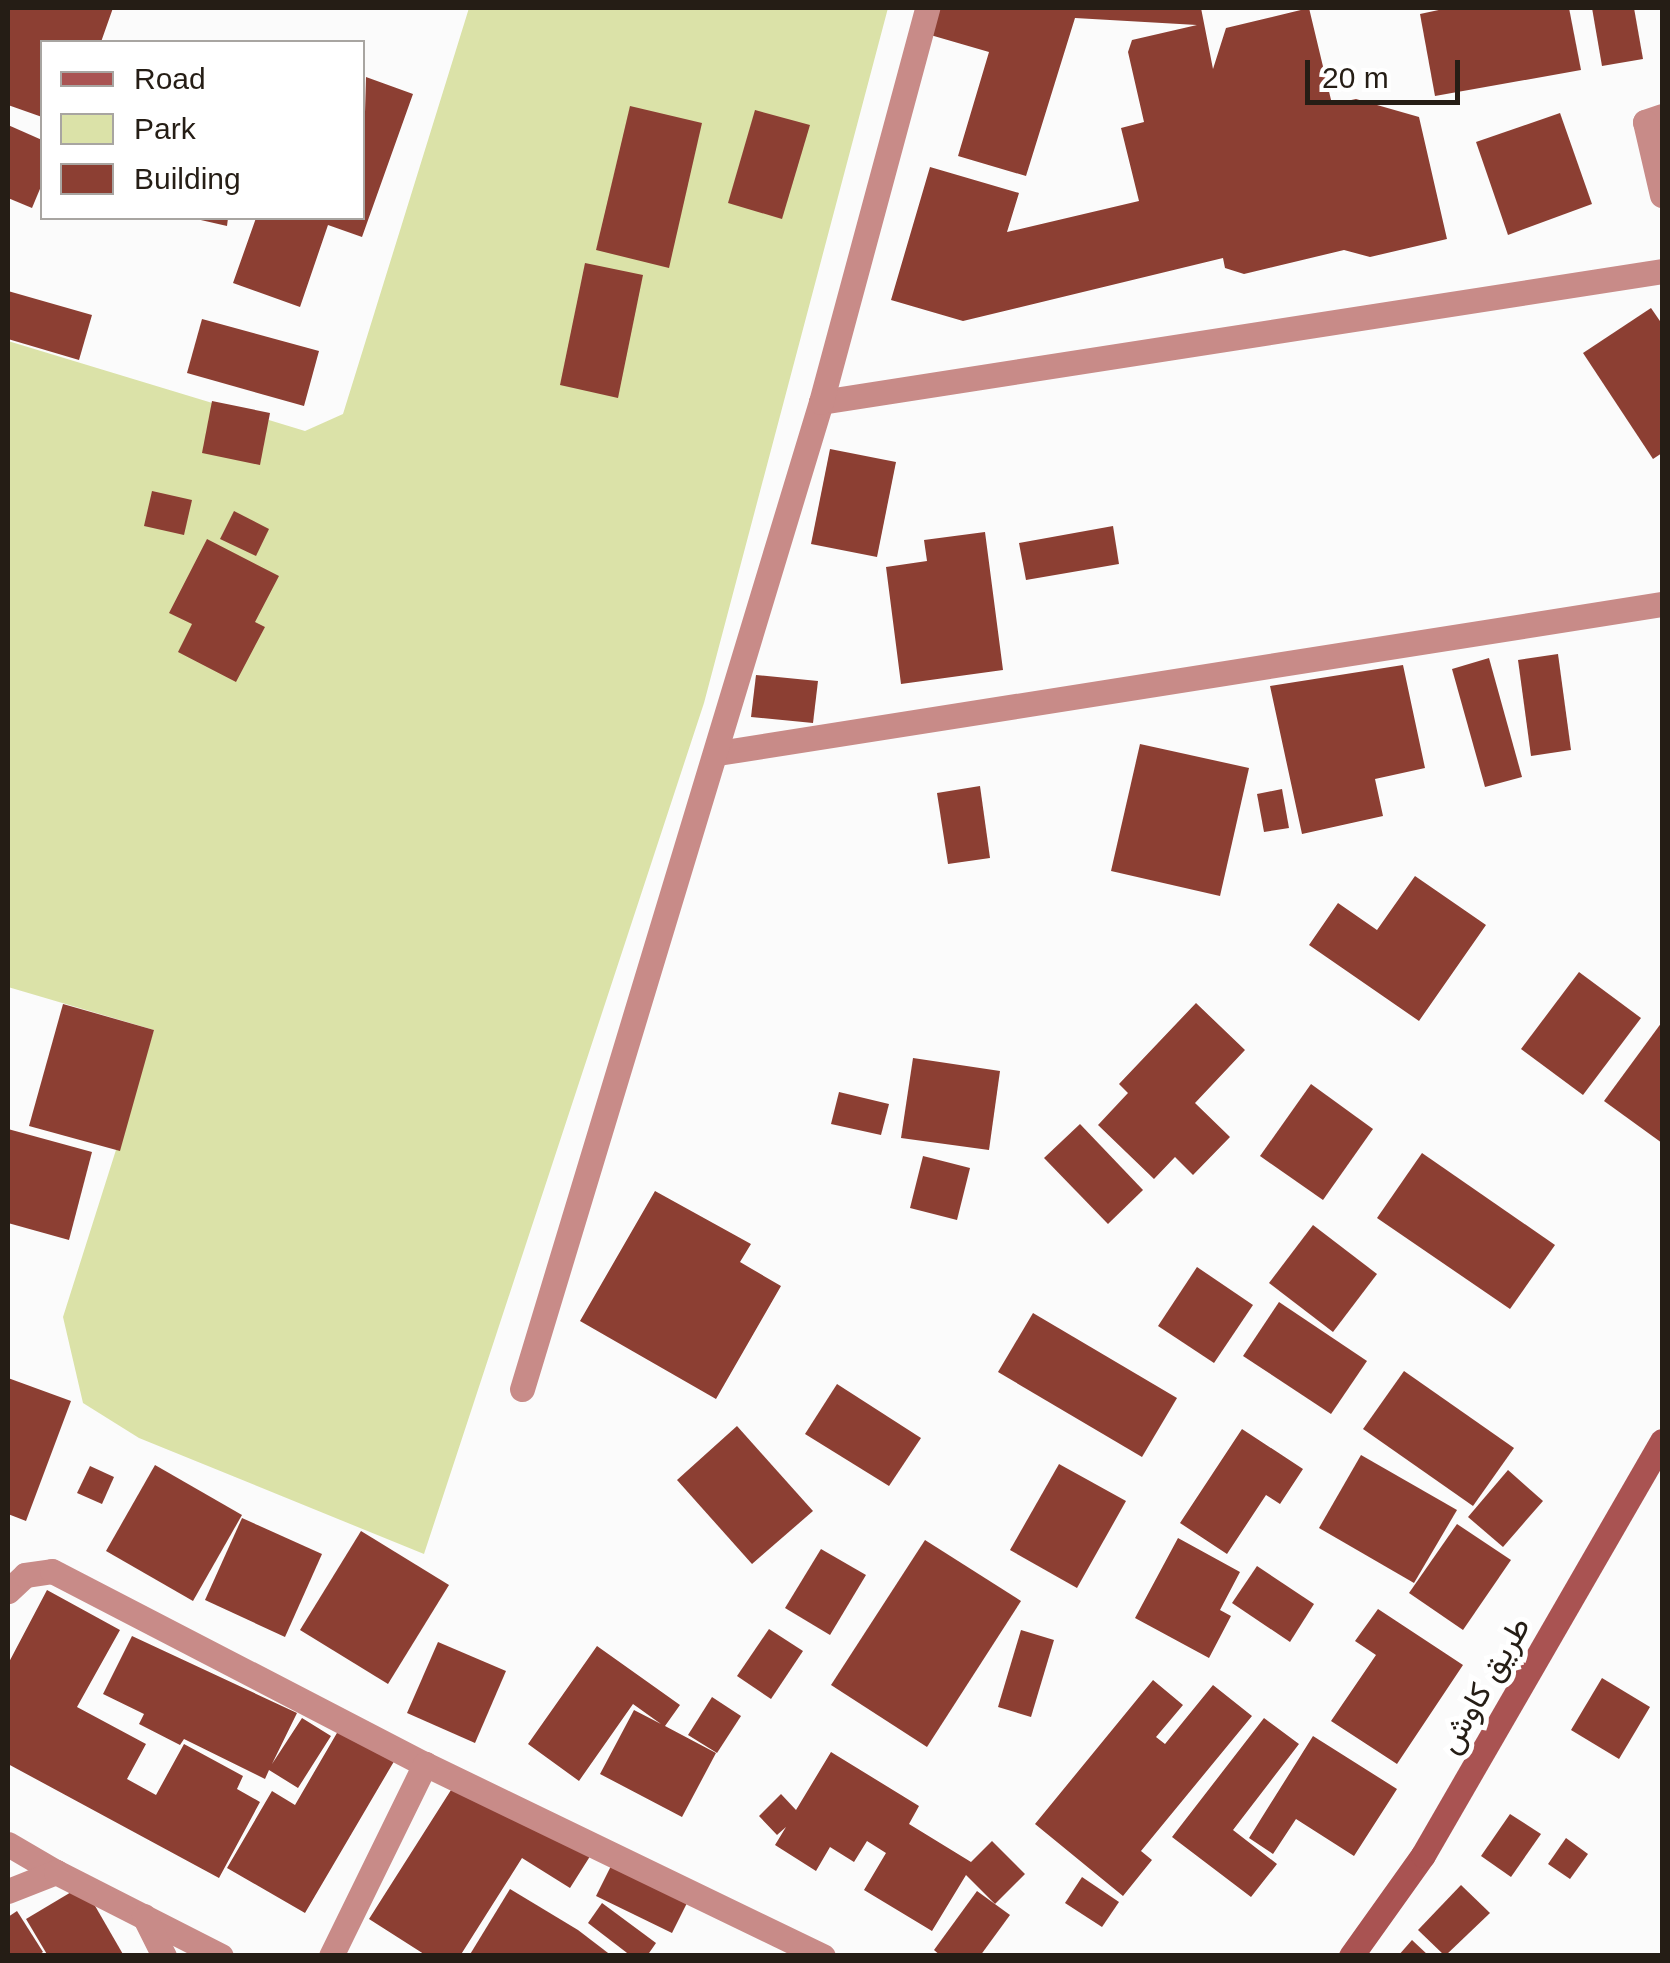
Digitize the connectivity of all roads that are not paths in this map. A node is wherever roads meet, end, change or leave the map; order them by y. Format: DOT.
graph roads {
  1 [pos="927,8"];
  2 [pos="1662,116"];
  3 [pos="1662,194"];
  4 [pos="1662,271"];
  5 [pos="822,402"];
  6 [pos="1662,604"];
  7 [pos="718,754"];
  8 [pos="522,1388"];
  9 [pos="1662,1441"];
  10 [pos="8,1591"];
  11 [pos="425,1764"];
  12 [pos="8,1844"];
  13 [pos="56,1872"];
  14 [pos="8,1891"];
  15 [pos="144,1916"];
  16 [pos="164,1956"];
  17 [pos="221,1956"];
  18 [pos="331,1956"];
  19 [pos="823,1956"];
  20 [pos="1352,1956"];
  1 -- 5 [label="street"];
  2 -- 3 [label="street"];
  4 -- 5 [label="street"];
  5 -- 7 [label="street"];
  6 -- 7 [label="street"];
  7 -- 8 [label="street"];
  9 -- 20 [label="street, طريق كاوش"];
  10 -- 11 [label="street"];
  11 -- 18 [label="street"];
  11 -- 19 [label="street"];
  12 -- 13 [label="street"];
  13 -- 14 [label="street"];
  13 -- 15 [label="street"];
  15 -- 16 [label="street"];
  15 -- 17 [label="street"];
}
